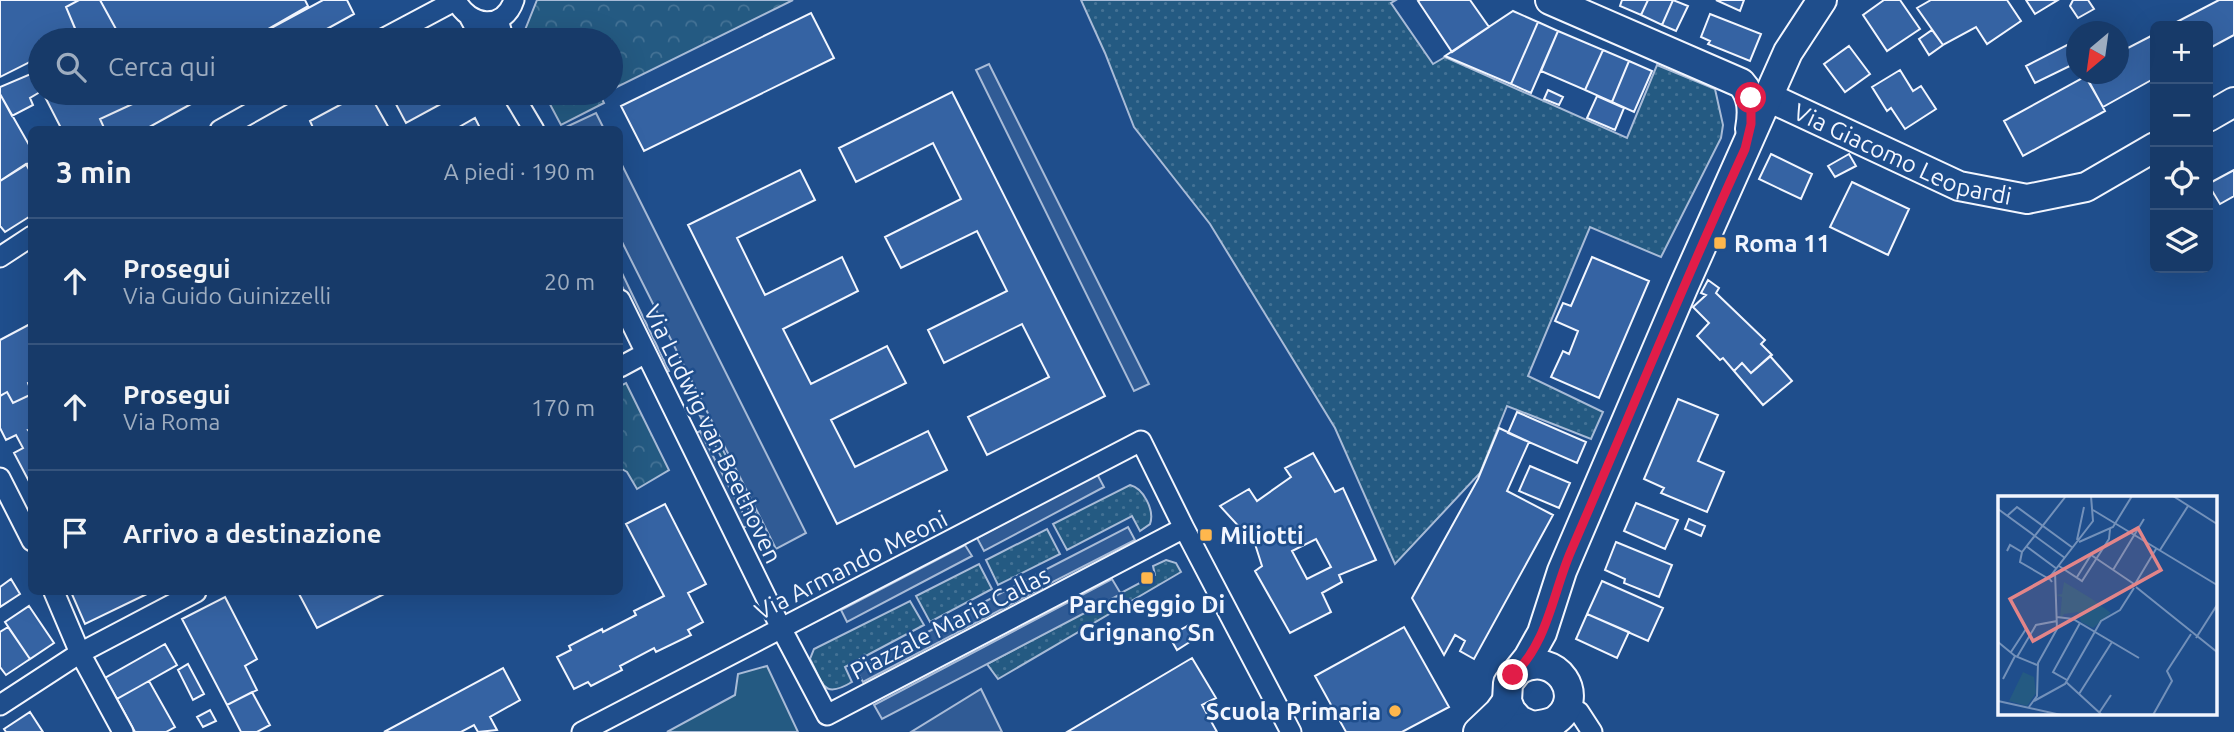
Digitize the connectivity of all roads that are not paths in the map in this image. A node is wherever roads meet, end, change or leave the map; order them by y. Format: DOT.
graph roads {
  1 [pos="456,0"];
  2 [pos="514,0"];
  3 [pos="1550,0"];
  4 [pos="1822,0"];
  5 [pos="470,18"];
  6 [pos="498,20"];
  7 [pos="404,28"];
  8 [pos="475,28"];
  9 [pos="500,28"];
  10 [pos="1788,52"];
  11 [pos="1741,83"];
  12 [pos="1769,97"];
  13 [pos="2234,102"];
  14 [pos="265,105"];
  15 [pos="519,105"];
  16 [pos="527,105"];
  17 [pos="2213,114"];
  18 [pos="227,126"];
  19 [pos="533,126"];
  20 [pos="534,126"];
  21 [pos="1745,149"];
  22 [pos="2150,151"];
  23 [pos="28,239"];
  24 [pos="0,257"];
  25 [pos="623,306"];
  26 [pos="646,353"];
  27 [pos="623,365"];
  28 [pos="0,478"];
  29 [pos="1184,528"];
  30 [pos="28,533"];
  31 [pos="55,595"];
  32 [pos="190,595"];
  33 [pos="1547,622"];
  34 [pos="781,628"];
  35 [pos="80,653"];
  36 [pos="1520,669"];
  37 [pos="1556,669"];
  38 [pos="1507,701"];
  39 [pos="0,705"];
  40 [pos="1567,705"];
  41 [pos="1518,728"];
  42 [pos="123,732"];
  43 [pos="582,732"];
  44 [pos="1291,732"];
  45 [pos="1478,732"];
  46 [pos="1592,732"];
  1 -- 5 [label="street"];
  1 -- 7 [label="street"];
  2 -- 6 [label="street"];
  3 -- 11 [label="street"];
  4 -- 10 [label="street"];
  5 -- 6 [label="street"];
  5 -- 8 [label="street"];
  6 -- 9 [label="street"];
  10 -- 11 [label="street"];
  10 -- 12 [label="street"];
  11 -- 21 [label="street"];
  12 -- 21 [label="street"];
  12 -- 22 [label="street, Via Giacomo Leopardi"];
  13 -- 17 [label="street"];
  14 -- 18 [label="street"];
  15 -- 19 [label="street"];
  16 -- 20 [label="street"];
  21 -- 33 [label="street"];
  23 -- 24 [label="street"];
  25 -- 26 [label="street, Via Ludwig van Beethoven"];
  26 -- 27 [label="street"];
  26 -- 34 [label="street, Via Ludwig van Beethoven"];
  28 -- 30 [label="street"];
  29 -- 34 [label="street, Piazzale Maria Callas"];
  29 -- 34 [label="street, Via Armando Meoni"];
  29 -- 44 [label="street"];
  31 -- 35 [label="street"];
  32 -- 35 [label="street"];
  33 -- 36 [label="street"];
  33 -- 37 [label="street"];
  34 -- 43 [label="street, Via Armando Meoni"];
  35 -- 39 [label="street"];
  35 -- 42 [label="street"];
  36 -- 37 [label="street"];
  36 -- 38 [label="street"];
  37 -- 40 [label="street"];
  38 -- 41 [label="street"];
  38 -- 45 [label="street"];
  40 -- 41 [label="street"];
  40 -- 46 [label="street"];
}
